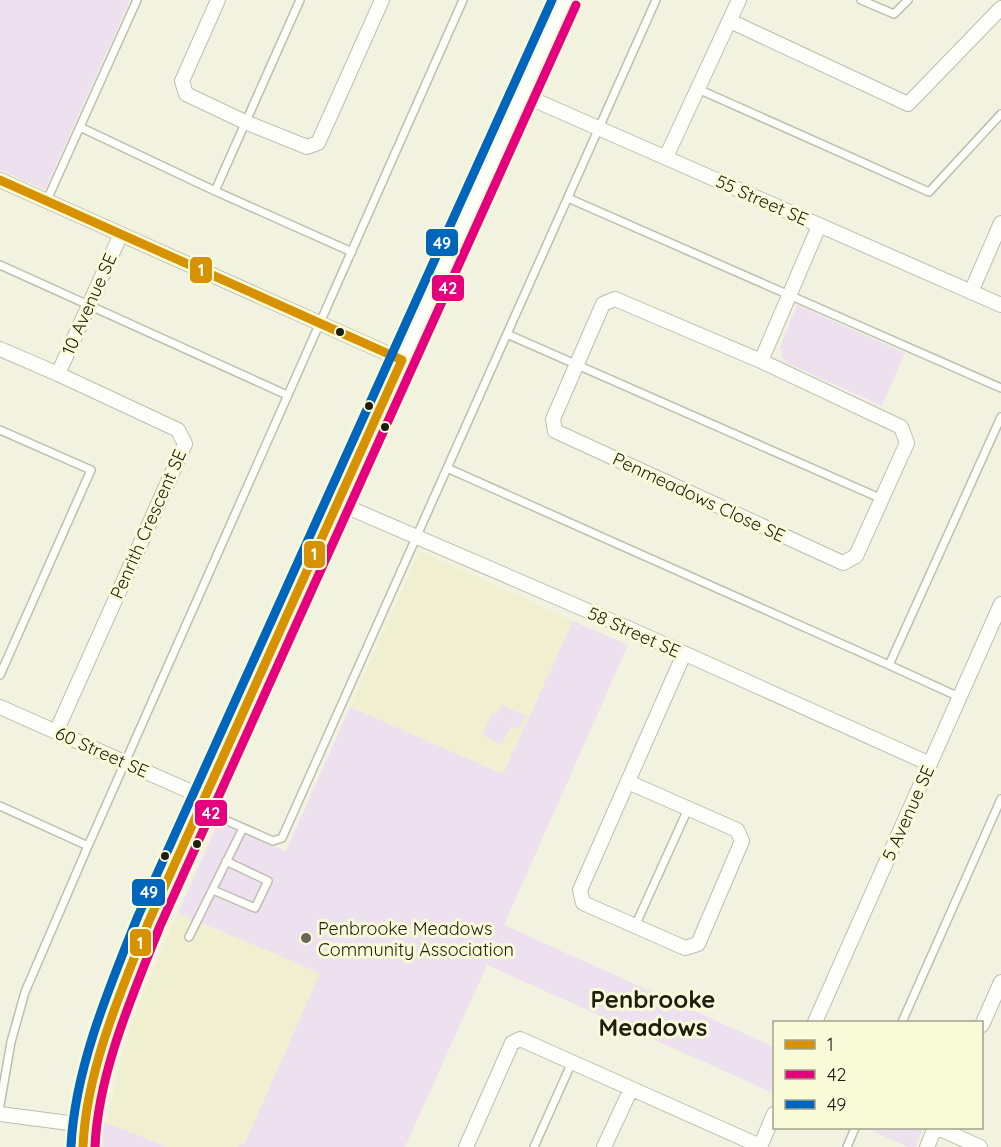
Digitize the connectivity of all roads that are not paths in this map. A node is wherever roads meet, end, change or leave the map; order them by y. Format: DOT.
graph roads {
  1 [pos="137,0"];
  2 [pos="218,0"];
  3 [pos="300,0"];
  4 [pos="382,0"];
  5 [pos="463,0"];
  6 [pos="565,0"];
  7 [pos="656,0"];
  8 [pos="739,0"];
  9 [pos="861,0"];
  10 [pos="908,0"];
  11 [pos="1001,8"];
  12 [pos="729,21"];
  13 [pos="698,89"];
  14 [pos="523,95"];
  15 [pos="1001,114"];
  16 [pos="245,122"];
  17 [pos="80,128"];
  18 [pos="599,128"];
  19 [pos="666,157"];
  20 [pos="0,180"];
  21 [pos="215,191"];
  22 [pos="568,198"];
  23 [pos="47,200"];
  24 [pos="1001,223"];
  25 [pos="819,226"];
  26 [pos="121,234"];
  27 [pos="352,252"];
  28 [pos="0,265"];
  29 [pos="971,291"];
  30 [pos="790,294"];
  31 [pos="89,304"];
  32 [pos="1001,305"];
  33 [pos="320,322"];
  34 [pos="507,334"];
  35 [pos="0,350"];
  36 [pos="402,360"];
  37 [pos="761,361"];
  38 [pos="576,364"];
  39 [pos="58,374"];
  40 [pos="1001,388"];
  41 [pos="287,395"];
  42 [pos="1001,417"];
  43 [pos="0,429"];
  44 [pos="447,468"];
  45 [pos="882,499"];
  46 [pos="338,502"];
  47 [pos="417,537"];
  48 [pos="1001,604"];
  49 [pos="684,654"];
  50 [pos="889,664"];
  51 [pos="0,675"];
  52 [pos="959,697"];
  53 [pos="0,707"];
  54 [pos="56,732"];
  55 [pos="125,763"];
  56 [pos="930,764"];
  57 [pos="628,782"];
  58 [pos="1001,799"];
  59 [pos="202,803"];
  60 [pos="0,806"];
  61 [pos="688,809"];
  62 [pos="243,828"];
  63 [pos="88,846"];
  64 [pos="226,861"];
  65 [pos="213,890"];
  66 [pos="635,926"];
  67 [pos="189,938"];
  68 [pos="1001,982"];
  69 [pos="816,1021"];
  70 [pos="903,1021"];
  71 [pos="983,1021"];
  72 [pos="572,1062"];
  73 [pos="631,1089"];
  74 [pos="0,1105"];
  75 [pos="0,1114"];
  76 [pos="773,1116"];
  77 [pos="84,1125"];
  78 [pos="855,1129"];
  79 [pos="936,1129"];
  80 [pos="938,1129"];
  81 [pos="83,1147"];
  82 [pos="466,1147"];
  83 [pos="534,1147"];
  84 [pos="604,1147"];
  85 [pos="760,1147"];
  86 [pos="847,1147"];
  87 [pos="927,1147"];
  88 [pos="980,1147"];
  1 -- 17 [label="lane"];
  2 -- 16 [label="street"];
  3 -- 16 [label="lane"];
  4 -- 16 [label="street"];
  5 -- 27 [label="lane"];
  6 -- 14 [label="street"];
  7 -- 18 [label="lane"];
  8 -- 12 [label="street"];
  9 -- 10 [label="lane"];
  11 -- 12 [label="street"];
  12 -- 13 [label="street"];
  13 -- 15 [label="lane"];
  13 -- 19 [label="street"];
  14 -- 18 [label="street, 55 Street SE"];
  14 -- 36 [label="street"];
  16 -- 21 [label="lane"];
  17 -- 21 [label="lane"];
  17 -- 23 [label="lane"];
  18 -- 19 [label="street, 55 Street SE"];
  18 -- 22 [label="lane"];
  19 -- 25 [label="street, 55 Street SE"];
  20 -- 23 [label="street"];
  21 -- 27 [label="lane"];
  22 -- 30 [label="lane"];
  22 -- 34 [label="lane"];
  23 -- 26 [label="street"];
  24 -- 29 [label="street"];
  25 -- 29 [label="street, 55 Street SE"];
  25 -- 30 [label="street"];
  26 -- 31 [label="street, 10 Avenue SE"];
  26 -- 33 [label="street"];
  27 -- 33 [label="lane"];
  28 -- 31 [label="lane"];
  29 -- 32 [label="street, 55 Street SE"];
  30 -- 37 [label="street"];
  30 -- 40 [label="lane"];
  31 -- 39 [label="street, 10 Avenue SE"];
  31 -- 41 [label="lane"];
  33 -- 36 [label="street"];
  33 -- 41 [label="lane"];
  34 -- 38 [label="lane"];
  34 -- 44 [label="lane"];
  35 -- 39 [label="street, Penrith Crescent SE"];
  36 -- 46 [label="street"];
  37 -- 38 [label="street, Penmeadows Close SE"];
  37 -- 45 [label="street, Penmeadows Close SE"];
  38 -- 45 [label="lane"];
  38 -- 45 [label="street, Penmeadows Close SE"];
  39 -- 54 [label="street, Penrith Crescent SE"];
  41 -- 55 [label="lane"];
  42 -- 50 [label="lane"];
  43 -- 51 [label="lane"];
  44 -- 47 [label="lane"];
  44 -- 50 [label="lane"];
  46 -- 47 [label="street, 58 Street SE"];
  46 -- 59 [label="street"];
  47 -- 49 [label="street, 58 Street SE"];
  47 -- 62 [label="lane"];
  48 -- 52 [label="street, 5 Avenue SE"];
  49 -- 56 [label="street, 58 Street SE"];
  49 -- 57 [label="street"];
  50 -- 52 [label="lane"];
  52 -- 56 [label="street, 5 Avenue SE"];
  53 -- 54 [label="street, 60 Street SE"];
  54 -- 55 [label="street, 60 Street SE"];
  55 -- 59 [label="street, 60 Street SE"];
  55 -- 63 [label="lane"];
  56 -- 69 [label="street, 5 Avenue SE"];
  57 -- 61 [label="street"];
  57 -- 66 [label="street"];
  58 -- 70 [label="lane"];
  59 -- 62 [label="lane"];
  59 -- 77 [label="street"];
  60 -- 63 [label="lane"];
  61 -- 66 [label="lane"];
  61 -- 66 [label="street"];
  62 -- 64 [label="lane"];
  63 -- 74 [label="lane"];
  64 -- 65 [label="lane"];
  64 -- 65 [label="lane"];
  65 -- 67 [label="lane"];
  68 -- 71 [label="street"];
  72 -- 73 [label="street"];
  72 -- 82 [label="street"];
  72 -- 83 [label="lane"];
  73 -- 84 [label="street"];
  73 -- 85 [label="street"];
  75 -- 77 [label="street"];
  76 -- 85 [label="street"];
  77 -- 81 [label="street"];
  78 -- 86 [label="lane"];
  79 -- 87 [label="street"];
  80 -- 88 [label="street"];
}
